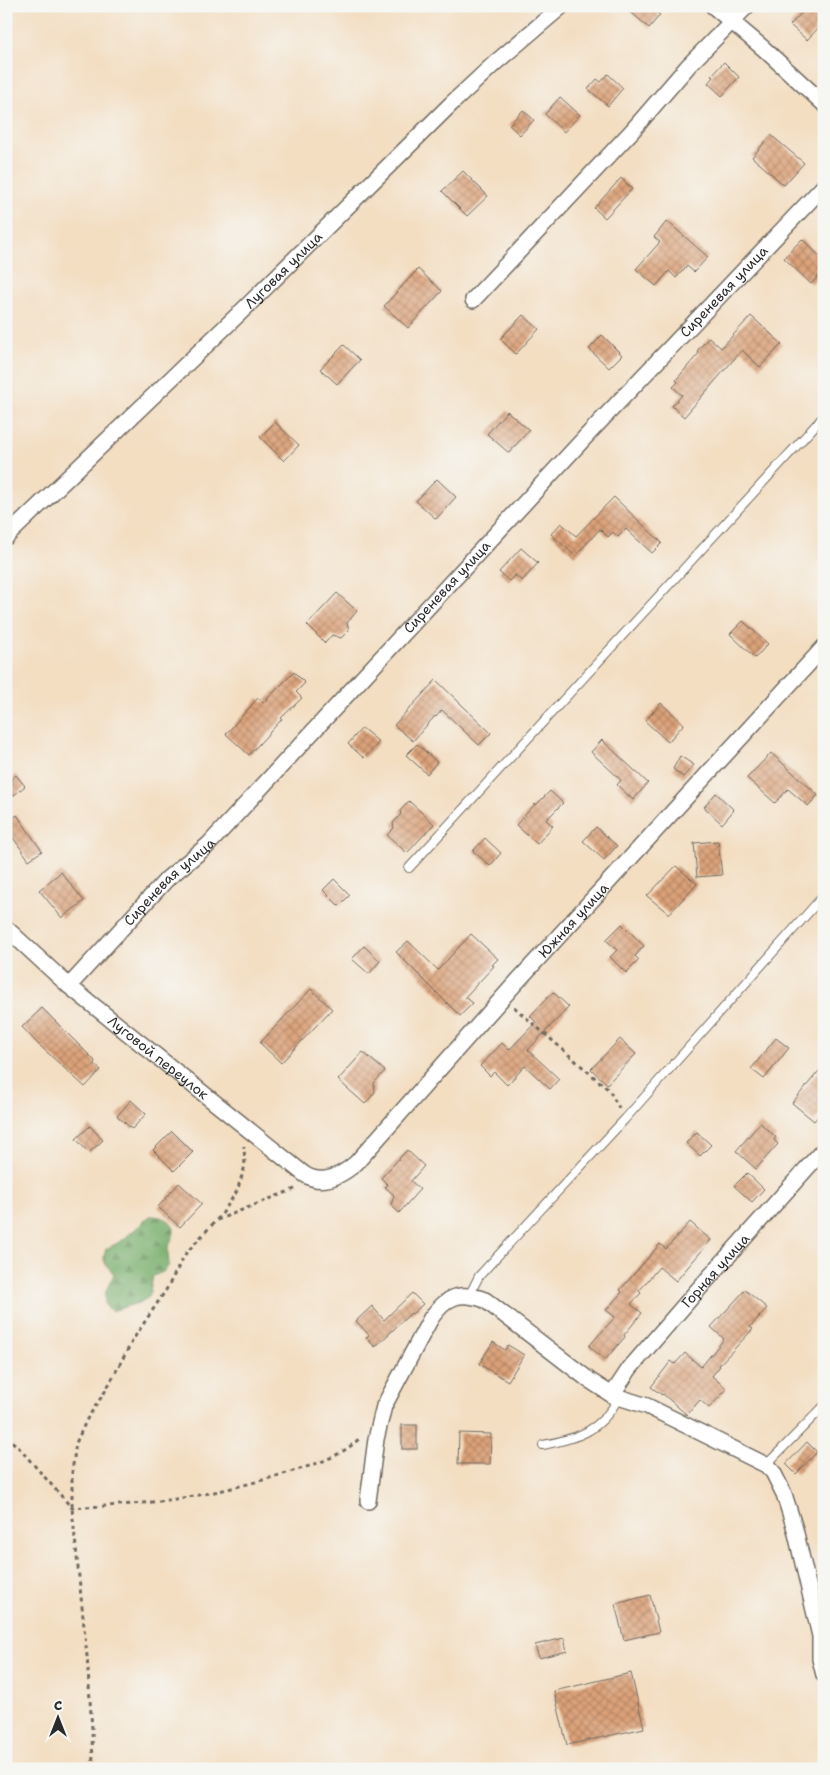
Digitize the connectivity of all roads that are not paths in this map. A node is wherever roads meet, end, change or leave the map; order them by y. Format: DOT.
graph roads {
  1 [pos="562,6"];
  2 [pos="713,6"];
  3 [pos="747,6"];
  4 [pos="733,22"];
  5 [pos="824,104"];
  6 [pos="824,186"];
  7 [pos="473,300"];
  8 [pos="824,416"];
  9 [pos="6,537"];
  10 [pos="824,648"];
  11 [pos="409,868"];
  12 [pos="824,894"];
  13 [pos="6,928"];
  14 [pos="69,986"];
  15 [pos="824,1149"];
  16 [pos="316,1180"];
  17 [pos="469,1296"];
  18 [pos="616,1396"];
  19 [pos="824,1406"];
  20 [pos="543,1445"];
  21 [pos="766,1465"];
  22 [pos="368,1500"];
  23 [pos="822,1634"];
  24 [pos="824,1675"];
  1 -- 9 [label="street, Луговая улица"];
  2 -- 4 [label="street"];
  3 -- 4 [label="street"];
  4 -- 5 [label="street"];
  4 -- 7 [label="street"];
  6 -- 14 [label="street, Сиреневая улица"];
  8 -- 11 [label="lane"];
  10 -- 16 [label="street, Южная улица"];
  12 -- 17 [label="lane"];
  13 -- 14 [label="street, Луговой переулок"];
  14 -- 16 [label="street, Луговой переулок"];
  15 -- 18 [label="street, Горная улица"];
  17 -- 18 [label="street"];
  17 -- 22 [label="street"];
  18 -- 20 [label="lane"];
  18 -- 21 [label="street"];
  19 -- 21 [label="lane"];
  21 -- 23 [label="street"];
  23 -- 24 [label="street"];
}
